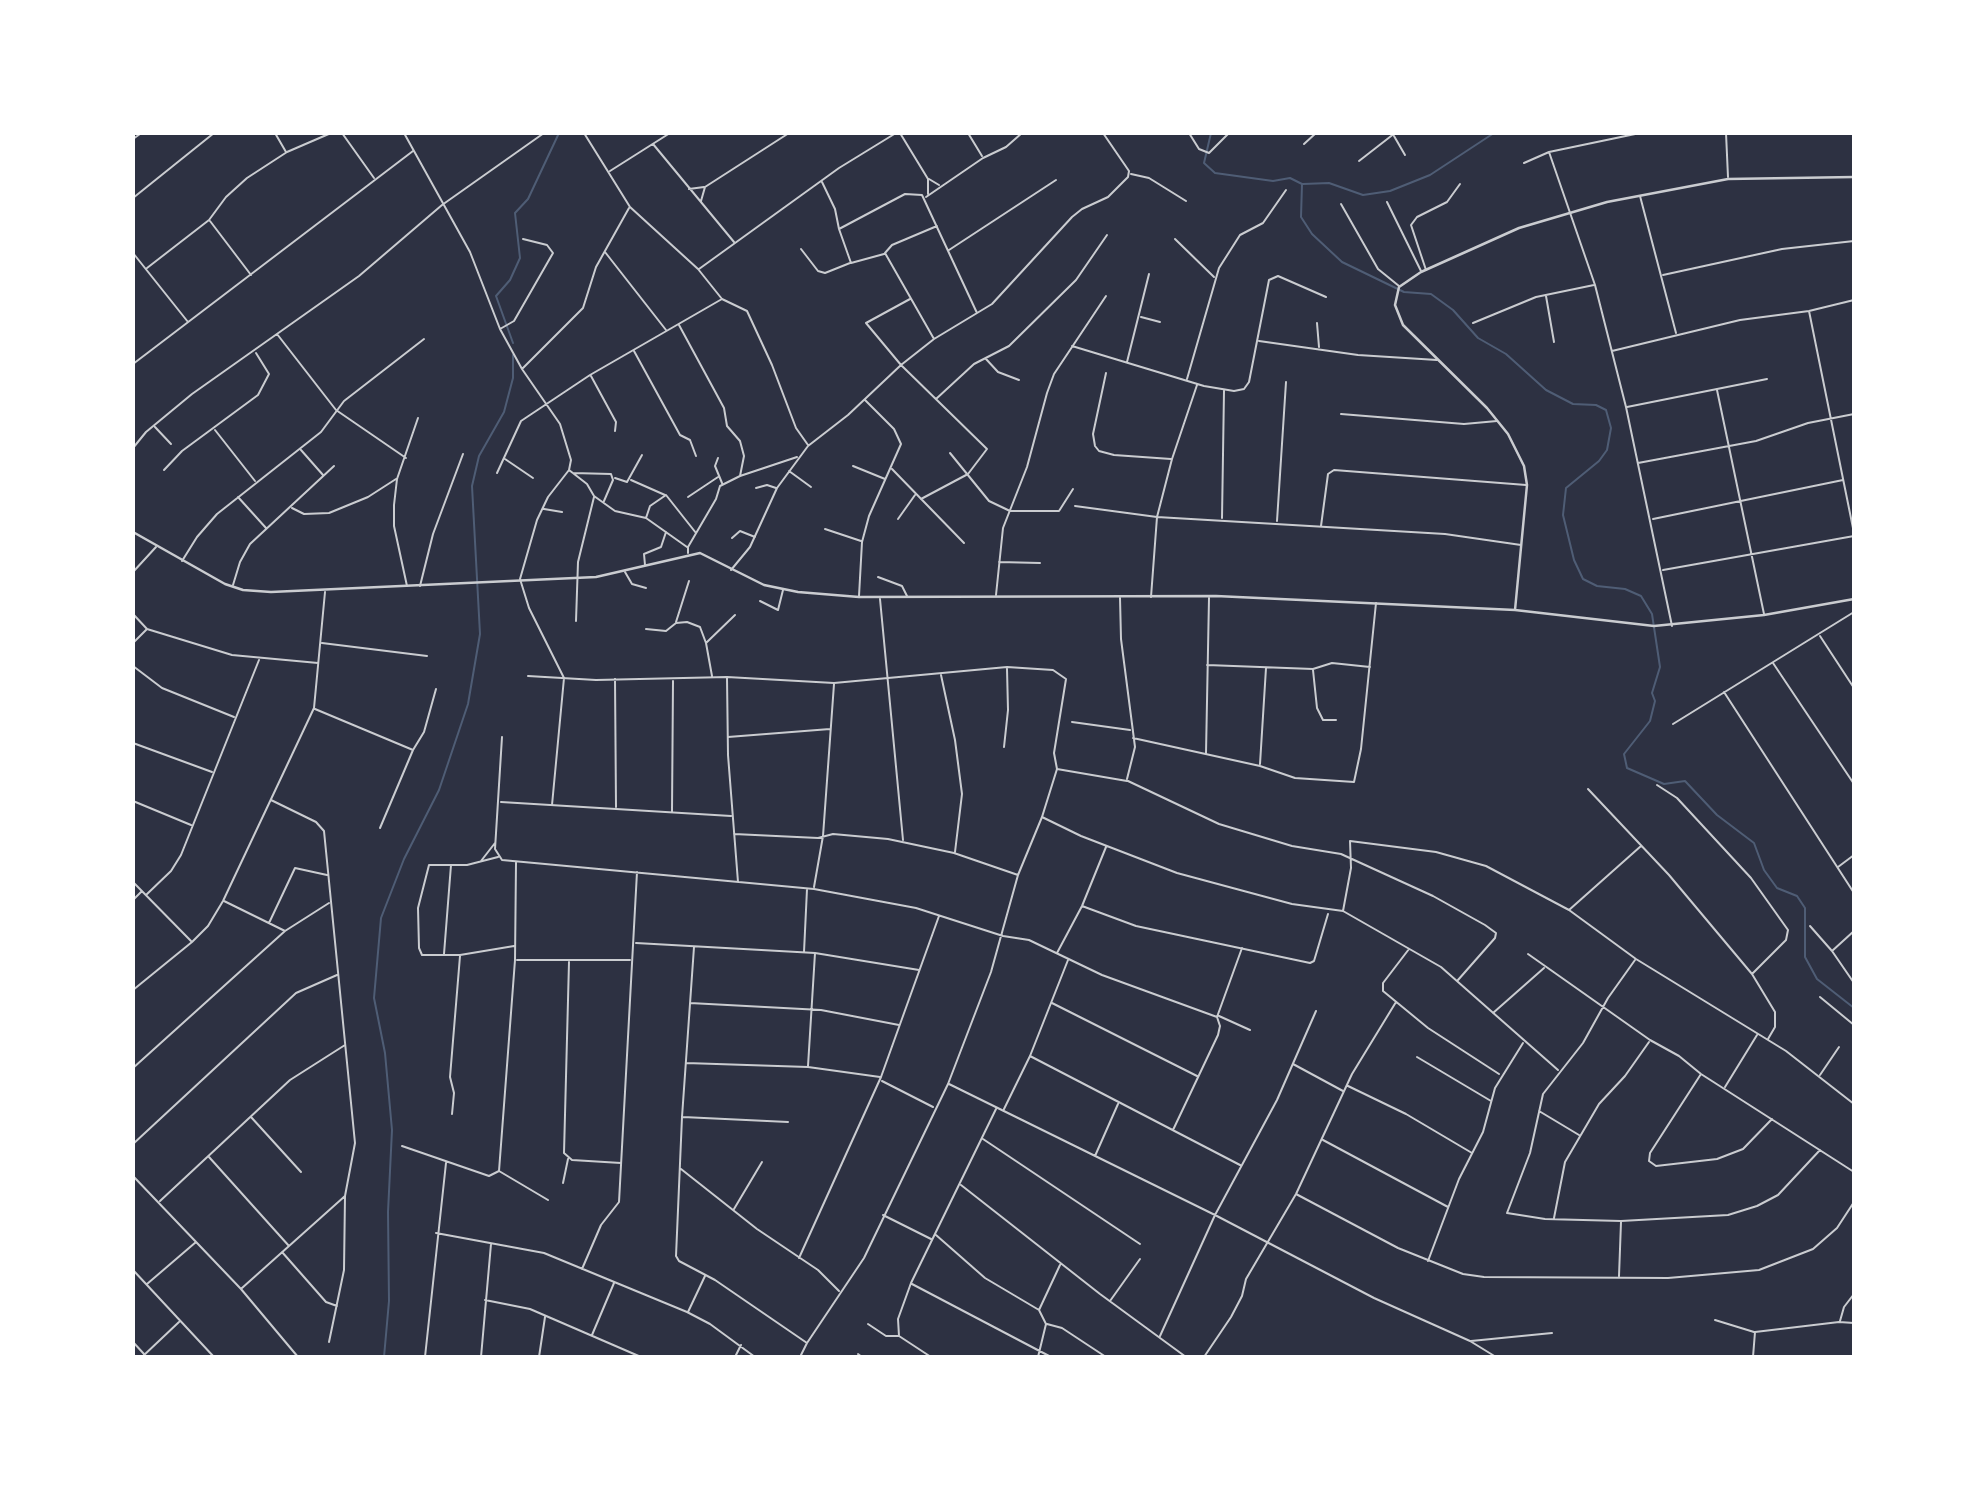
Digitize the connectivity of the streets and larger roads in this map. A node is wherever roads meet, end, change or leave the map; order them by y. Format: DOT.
graph roads {
  1 [pos="203,133"];
  2 [pos="214,133"];
  3 [pos="275,133"];
  4 [pos="331,133"];
  5 [pos="342,133"];
  6 [pos="404,133"];
  7 [pos="544,133"];
  8 [pos="584,133"];
  9 [pos="670,133"];
  10 [pos="789,133"];
  11 [pos="898,133"];
  12 [pos="968,133"];
  13 [pos="1022,133"];
  14 [pos="1103,133"];
  15 [pos="1189,133"];
  16 [pos="1229,133"];
  17 [pos="1316,133"];
  18 [pos="1610,133"];
  19 [pos="1640,133"];
  20 [pos="1726,133"];
  21 [pos="139,134"];
  22 [pos="1394,134"];
  23 [pos="205,138"];
  24 [pos="133,139"];
  25 [pos="1611,139"];
  26 [pos="653,144"];
  27 [pos="1304,144"];
  28 [pos="413,151"];
  29 [pos="287,152"];
  30 [pos="1549,152"];
  31 [pos="1405,155"];
  32 [pos="983,158"];
  33 [pos="1359,161"];
  34 [pos="1524,163"];
  35 [pos="609,172"];
  36 [pos="1130,174"];
  37 [pos="1854,177"];
  38 [pos="374,179"];
  39 [pos="928,179"];
  40 [pos="1728,179"];
  41 [pos="1056,180"];
  42 [pos="822,182"];
  43 [pos="1460,184"];
  44 [pos="941,186"];
  45 [pos="705,187"];
  46 [pos="689,189"];
  47 [pos="1286,190"];
  48 [pos="1640,195"];
  49 [pos="927,197"];
  50 [pos="133,198"];
  51 [pos="1186,201"];
  52 [pos="701,202"];
  53 [pos="1387,202"];
  54 [pos="1341,204"];
  55 [pos="442,205"];
  56 [pos="630,207"];
  57 [pos="1570,212"];
  58 [pos="209,220"];
  59 [pos="938,226"];
  60 [pos="839,229"];
  61 [pos="1107,234"];
  62 [pos="523,239"];
  63 [pos="1175,239"];
  64 [pos="1854,241"];
  65 [pos="734,242"];
  66 [pos="801,249"];
  67 [pos="949,250"];
  68 [pos="604,251"];
  69 [pos="133,253"];
  70 [pos="885,253"];
  71 [pos="851,263"];
  72 [pos="147,268"];
  73 [pos="698,269"];
  74 [pos="1426,270"];
  75 [pos="1421,272"];
  76 [pos="1149,274"];
  77 [pos="251,275"];
  78 [pos="1663,275"];
  79 [pos="1214,278"];
  80 [pos="1595,285"];
  81 [pos="1399,287"];
  82 [pos="1546,295"];
  83 [pos="1106,296"];
  84 [pos="1326,297"];
  85 [pos="722,299"];
  86 [pos="910,299"];
  87 [pos="1854,300"];
  88 [pos="1809,311"];
  89 [pos="978,314"];
  90 [pos="1139,316"];
  91 [pos="1160,322"];
  92 [pos="188,323"];
  93 [pos="1317,323"];
  94 [pos="1473,323"];
  95 [pos="679,324"];
  96 [pos="500,329"];
  97 [pos="667,331"];
  98 [pos="276,333"];
  99 [pos="1676,334"];
  100 [pos="424,339"];
  101 [pos="934,339"];
  102 [pos="1256,341"];
  103 [pos="1554,342"];
  104 [pos="1072,346"];
  105 [pos="1319,347"];
  106 [pos="634,351"];
  107 [pos="1610,351"];
  108 [pos="255,352"];
  109 [pos="985,358"];
  110 [pos="1438,360"];
  111 [pos="1127,363"];
  112 [pos="133,364"];
  113 [pos="901,365"];
  114 [pos="522,369"];
  115 [pos="1106,373"];
  116 [pos="590,376"];
  117 [pos="1767,379"];
  118 [pos="1019,380"];
  119 [pos="1186,380"];
  120 [pos="1286,382"];
  121 [pos="1197,384"];
  122 [pos="1224,390"];
  123 [pos="1717,390"];
  124 [pos="936,399"];
  125 [pos="864,400"];
  126 [pos="547,402"];
  127 [pos="1626,407"];
  128 [pos="336,410"];
  129 [pos="1341,414"];
  130 [pos="1854,414"];
  131 [pos="418,418"];
  132 [pos="1829,419"];
  133 [pos="1498,421"];
  134 [pos="154,425"];
  135 [pos="215,429"];
  136 [pos="615,431"];
  137 [pos="171,444"];
  138 [pos="1728,445"];
  139 [pos="808,446"];
  140 [pos="133,448"];
  141 [pos="301,449"];
  142 [pos="950,453"];
  143 [pos="463,454"];
  144 [pos="642,455"];
  145 [pos="696,456"];
  146 [pos="797,457"];
  147 [pos="406,458"];
  148 [pos="718,458"];
  149 [pos="504,459"];
  150 [pos="1172,459"];
  151 [pos="1637,463"];
  152 [pos="334,466"];
  153 [pos="853,466"];
  154 [pos="891,468"];
  155 [pos="164,470"];
  156 [pos="571,471"];
  157 [pos="789,471"];
  158 [pos="498,473"];
  159 [pos="968,474"];
  160 [pos="740,475"];
  161 [pos="324,476"];
  162 [pos="718,477"];
  163 [pos="397,478"];
  164 [pos="533,478"];
  165 [pos="614,478"];
  166 [pos="629,479"];
  167 [pos="886,480"];
  168 [pos="1844,480"];
  169 [pos="256,482"];
  170 [pos="723,484"];
  171 [pos="1527,485"];
  172 [pos="811,487"];
  173 [pos="756,488"];
  174 [pos="777,488"];
  175 [pos="1073,489"];
  176 [pos="916,494"];
  177 [pos="666,495"];
  178 [pos="594,496"];
  179 [pos="238,497"];
  180 [pos="688,497"];
  181 [pos="921,499"];
  182 [pos="604,502"];
  183 [pos="1742,502"];
  184 [pos="1075,506"];
  185 [pos="292,507"];
  186 [pos="542,509"];
  187 [pos="1010,511"];
  188 [pos="562,512"];
  189 [pos="1157,517"];
  190 [pos="646,519"];
  191 [pos="898,519"];
  192 [pos="1651,519"];
  193 [pos="1222,520"];
  194 [pos="1277,522"];
  195 [pos="1321,526"];
  196 [pos="825,528"];
  197 [pos="267,529"];
  198 [pos="666,531"];
  199 [pos="133,532"];
  200 [pos="697,534"];
  201 [pos="1854,535"];
  202 [pos="756,537"];
  203 [pos="732,538"];
  204 [pos="862,542"];
  205 [pos="964,543"];
  206 [pos="1522,545"];
  207 [pos="157,546"];
  208 [pos="688,547"];
  209 [pos="688,553"];
  210 [pos="1753,555"];
  211 [pos="182,561"];
  212 [pos="999,562"];
  213 [pos="1040,563"];
  214 [pos="645,566"];
  215 [pos="731,570"];
  216 [pos="1662,570"];
  217 [pos="133,572"];
  218 [pos="625,572"];
  219 [pos="878,577"];
  220 [pos="579,578"];
  221 [pos="520,579"];
  222 [pos="689,581"];
  223 [pos="420,586"];
  224 [pos="233,587"];
  225 [pos="407,587"];
  226 [pos="646,588"];
  227 [pos="783,589"];
  228 [pos="325,592"];
  229 [pos="996,596"];
  230 [pos="1209,596"];
  231 [pos="859,597"];
  232 [pos="907,597"];
  233 [pos="1120,597"];
  234 [pos="1151,597"];
  235 [pos="880,598"];
  236 [pos="1854,599"];
  237 [pos="760,601"];
  238 [pos="1376,602"];
  239 [pos="1516,610"];
  240 [pos="1854,612"];
  241 [pos="133,614"];
  242 [pos="735,615"];
  243 [pos="1764,615"];
  244 [pos="576,621"];
  245 [pos="676,623"];
  246 [pos="1672,626"];
  247 [pos="147,629"];
  248 [pos="646,629"];
  249 [pos="1819,635"];
  250 [pos="133,643"];
  251 [pos="321,643"];
  252 [pos="706,643"];
  253 [pos="427,656"];
  254 [pos="259,660"];
  255 [pos="1772,662"];
  256 [pos="319,663"];
  257 [pos="1207,665"];
  258 [pos="133,666"];
  259 [pos="1007,667"];
  260 [pos="1266,667"];
  261 [pos="1371,667"];
  262 [pos="1313,669"];
  263 [pos="940,674"];
  264 [pos="528,676"];
  265 [pos="712,676"];
  266 [pos="727,677"];
  267 [pos="564,678"];
  268 [pos="615,678"];
  269 [pos="887,678"];
  270 [pos="673,680"];
  271 [pos="834,683"];
  272 [pos="1854,688"];
  273 [pos="436,689"];
  274 [pos="1724,692"];
  275 [pos="314,708"];
  276 [pos="236,717"];
  277 [pos="1336,720"];
  278 [pos="1072,722"];
  279 [pos="1673,724"];
  280 [pos="831,729"];
  281 [pos="1131,731"];
  282 [pos="502,737"];
  283 [pos="728,737"];
  284 [pos="1133,738"];
  285 [pos="133,743"];
  286 [pos="1004,747"];
  287 [pos="413,750"];
  288 [pos="1206,754"];
  289 [pos="1260,766"];
  290 [pos="1057,769"];
  291 [pos="213,772"];
  292 [pos="1128,781"];
  293 [pos="1854,783"];
  294 [pos="1657,785"];
  295 [pos="1588,789"];
  296 [pos="271,800"];
  297 [pos="133,801"];
  298 [pos="500,802"];
  299 [pos="552,805"];
  300 [pos="615,808"];
  301 [pos="672,812"];
  302 [pos="731,817"];
  303 [pos="1042,817"];
  304 [pos="192,826"];
  305 [pos="380,828"];
  306 [pos="734,834"];
  307 [pos="823,836"];
  308 [pos="903,841"];
  309 [pos="495,842"];
  310 [pos="1106,846"];
  311 [pos="1642,846"];
  312 [pos="954,853"];
  313 [pos="1854,855"];
  314 [pos="498,857"];
  315 [pos="1350,860"];
  316 [pos="481,862"];
  317 [pos="516,862"];
  318 [pos="452,864"];
  319 [pos="1836,868"];
  320 [pos="637,872"];
  321 [pos="1018,875"];
  322 [pos="328,876"];
  323 [pos="133,882"];
  324 [pos="738,883"];
  325 [pos="807,888"];
  326 [pos="814,888"];
  327 [pos="142,891"];
  328 [pos="1854,893"];
  329 [pos="146,895"];
  330 [pos="133,900"];
  331 [pos="223,901"];
  332 [pos="330,902"];
  333 [pos="1082,906"];
  334 [pos="1569,910"];
  335 [pos="1343,911"];
  336 [pos="1328,912"];
  337 [pos="939,915"];
  338 [pos="269,923"];
  339 [pos="1810,926"];
  340 [pos="285,931"];
  341 [pos="1854,931"];
  342 [pos="1003,936"];
  343 [pos="192,942"];
  344 [pos="634,943"];
  345 [pos="515,946"];
  346 [pos="694,947"];
  347 [pos="1242,947"];
  348 [pos="1409,948"];
  349 [pos="1832,951"];
  350 [pos="804,952"];
  351 [pos="815,953"];
  352 [pos="1058,953"];
  353 [pos="444,954"];
  354 [pos="1528,954"];
  355 [pos="460,955"];
  356 [pos="1068,959"];
  357 [pos="1636,959"];
  358 [pos="515,960"];
  359 [pos="631,960"];
  360 [pos="569,962"];
  361 [pos="1545,968"];
  362 [pos="920,970"];
  363 [pos="338,974"];
  364 [pos="1752,974"];
  365 [pos="1458,981"];
  366 [pos="1854,982"];
  367 [pos="133,990"];
  368 [pos="1819,997"];
  369 [pos="1051,1002"];
  370 [pos="1396,1002"];
  371 [pos="690,1003"];
  372 [pos="1604,1007"];
  373 [pos="811,1010"];
  374 [pos="1316,1010"];
  375 [pos="1492,1014"];
  376 [pos="1218,1016"];
  377 [pos="1854,1025"];
  378 [pos="900,1026"];
  379 [pos="1250,1030"];
  380 [pos="1757,1034"];
  381 [pos="1650,1040"];
  382 [pos="1768,1040"];
  383 [pos="1524,1042"];
  384 [pos="345,1045"];
  385 [pos="1839,1047"];
  386 [pos="1030,1056"];
  387 [pos="1417,1056"];
  388 [pos="685,1063"];
  389 [pos="1292,1063"];
  390 [pos="808,1067"];
  391 [pos="133,1068"];
  392 [pos="1559,1071"];
  393 [pos="1701,1074"];
  394 [pos="1501,1075"];
  395 [pos="1198,1076"];
  396 [pos="1819,1076"];
  397 [pos="881,1079"];
  398 [pos="948,1084"];
  399 [pos="1347,1085"];
  400 [pos="1725,1087"];
  401 [pos="1344,1092"];
  402 [pos="1492,1101"];
  403 [pos="1119,1103"];
  404 [pos="1854,1104"];
  405 [pos="934,1107"];
  406 [pos="997,1108"];
  407 [pos="1538,1110"];
  408 [pos="1003,1111"];
  409 [pos="452,1114"];
  410 [pos="250,1117"];
  411 [pos="682,1117"];
  412 [pos="1773,1118"];
  413 [pos="788,1122"];
  414 [pos="1172,1130"];
  415 [pos="1580,1135"];
  416 [pos="982,1138"];
  417 [pos="1322,1140"];
  418 [pos="133,1144"];
  419 [pos="402,1146"];
  420 [pos="1820,1150"];
  421 [pos="1473,1153"];
  422 [pos="1094,1156"];
  423 [pos="209,1157"];
  424 [pos="569,1158"];
  425 [pos="446,1162"];
  426 [pos="762,1162"];
  427 [pos="622,1163"];
  428 [pos="1241,1166"];
  429 [pos="680,1168"];
  430 [pos="499,1171"];
  431 [pos="301,1172"];
  432 [pos="1854,1172"];
  433 [pos="133,1176"];
  434 [pos="563,1183"];
  435 [pos="961,1185"];
  436 [pos="1296,1194"];
  437 [pos="345,1196"];
  438 [pos="548,1200"];
  439 [pos="160,1202"];
  440 [pos="1854,1202"];
  441 [pos="1448,1207"];
  442 [pos="733,1210"];
  443 [pos="883,1215"];
  444 [pos="1215,1215"];
  445 [pos="1554,1219"];
  446 [pos="1621,1221"];
  447 [pos="436,1233"];
  448 [pos="935,1234"];
  449 [pos="932,1240"];
  450 [pos="197,1241"];
  451 [pos="1268,1243"];
  452 [pos="491,1244"];
  453 [pos="1140,1244"];
  454 [pos="289,1246"];
  455 [pos="282,1252"];
  456 [pos="799,1258"];
  457 [pos="1140,1259"];
  458 [pos="1429,1261"];
  459 [pos="1060,1264"];
  460 [pos="582,1269"];
  461 [pos="133,1270"];
  462 [pos="705,1275"];
  463 [pos="1619,1277"];
  464 [pos="615,1282"];
  465 [pos="911,1283"];
  466 [pos="146,1285"];
  467 [pos="241,1289"];
  468 [pos="840,1292"];
  469 [pos="1854,1294"];
  470 [pos="485,1300"];
  471 [pos="1110,1301"];
  472 [pos="338,1306"];
  473 [pos="1039,1310"];
  474 [pos="687,1312"];
  475 [pos="545,1317"];
  476 [pos="1715,1320"];
  477 [pos="180,1321"];
  478 [pos="1839,1322"];
  479 [pos="1854,1323"];
  480 [pos="868,1324"];
  481 [pos="1046,1324"];
  482 [pos="1755,1332"];
  483 [pos="1552,1333"];
  484 [pos="592,1335"];
  485 [pos="899,1336"];
  486 [pos="1160,1336"];
  487 [pos="1470,1341"];
  488 [pos="133,1342"];
  489 [pos="329,1342"];
  490 [pos="807,1343"];
  491 [pos="741,1345"];
  492 [pos="1039,1350"];
  493 [pos="858,1354"];
  494 [pos="143,1356"];
  495 [pos="214,1357"];
  496 [pos="298,1357"];
  497 [pos="425,1357"];
  498 [pos="481,1357"];
  499 [pos="539,1357"];
  500 [pos="641,1357"];
  501 [pos="735,1357"];
  502 [pos="755,1357"];
  503 [pos="800,1357"];
  504 [pos="862,1357"];
  505 [pos="931,1357"];
  506 [pos="1038,1357"];
  507 [pos="1051,1357"];
  508 [pos="1107,1357"];
  509 [pos="1186,1357"];
  510 [pos="1204,1357"];
  511 [pos="1496,1357"];
  512 [pos="1753,1357"];
  1 -- 23 [label="street"];
  2 -- 23 [label="street"];
  3 -- 29 [label="street"];
  4 -- 29 [label="street"];
  5 -- 38 [label="street"];
  6 -- 28 [label="street"];
  7 -- 55 [label="street"];
  8 -- 35 [label="street"];
  9 -- 26 [label="street"];
  10 -- 45 [label="street"];
  11 -- 39 [label="street"];
  11 -- 42 [label="street"];
  12 -- 32 [label="street"];
  13 -- 32 [label="street"];
  14 -- 36 [label="street"];
  15 -- 16 [label="street"];
  17 -- 27 [label="street"];
  18 -- 25 [label="street"];
  19 -- 25 [label="street"];
  20 -- 40 [label="street"];
  21 -- 24 [label="street"];
  22 -- 31 [label="street"];
  22 -- 33 [label="street"];
  23 -- 50 [label="street"];
  25 -- 30 [label="street"];
  26 -- 35 [label="street"];
  26 -- 46 [label="street"];
  28 -- 38 [label="street"];
  28 -- 55 [label="street"];
  29 -- 58 [label="street"];
  30 -- 34 [label="street"];
  30 -- 57 [label="street"];
  32 -- 44 [label="street"];
  35 -- 56 [label="street"];
  36 -- 51 [label="street"];
  36 -- 89 [label="street"];
  37 -- 40 [label="street"];
  38 -- 77 [label="street"];
  39 -- 44 [label="street"];
  39 -- 49 [label="street"];
  40 -- 48 [label="street"];
  41 -- 67 [label="street"];
  42 -- 60 [label="street"];
  42 -- 65 [label="street"];
  43 -- 74 [label="street"];
  44 -- 49 [label="street"];
  45 -- 46 [label="street"];
  45 -- 52 [label="street"];
  46 -- 52 [label="street"];
  47 -- 79 [label="street"];
  48 -- 57 [label="street"];
  48 -- 78 [label="street"];
  49 -- 59 [label="street"];
  49 -- 60 [label="street"];
  52 -- 65 [label="street"];
  53 -- 75 [label="street"];
  54 -- 81 [label="street"];
  55 -- 96 [label="street"];
  55 -- 98 [label="street"];
  56 -- 68 [label="street"];
  56 -- 73 [label="street"];
  57 -- 74 [label="street"];
  57 -- 80 [label="street"];
  58 -- 72 [label="street"];
  58 -- 77 [label="street"];
  59 -- 67 [label="street"];
  59 -- 70 [label="street"];
  60 -- 71 [label="street"];
  61 -- 109 [label="street"];
  62 -- 96 [label="street"];
  63 -- 79 [label="street"];
  64 -- 78 [label="street"];
  65 -- 73 [label="street"];
  66 -- 71 [label="street"];
  67 -- 89 [label="street"];
  68 -- 97 [label="street"];
  68 -- 114 [label="street"];
  69 -- 72 [label="street"];
  70 -- 71 [label="street"];
  70 -- 86 [label="street"];
  72 -- 92 [label="street"];
  73 -- 85 [label="street"];
  74 -- 75 [label="street"];
  75 -- 81 [label="street"];
  76 -- 90 [label="street"];
  77 -- 92 [label="street"];
  78 -- 99 [label="street"];
  79 -- 119 [label="street"];
  80 -- 82 [label="street"];
  80 -- 107 [label="street"];
  81 -- 110 [label="street"];
  82 -- 94 [label="street"];
  82 -- 103 [label="street"];
  83 -- 104 [label="street"];
  84 -- 102 [label="street"];
  85 -- 95 [label="street"];
  85 -- 139 [label="street"];
  86 -- 101 [label="street"];
  86 -- 113 [label="street"];
  87 -- 88 [label="street"];
  88 -- 99 [label="street"];
  88 -- 132 [label="street"];
  89 -- 101 [label="street"];
  90 -- 91 [label="street"];
  90 -- 111 [label="street"];
  92 -- 112 [label="street"];
  93 -- 105 [label="street"];
  95 -- 97 [label="street"];
  95 -- 160 [label="street"];
  96 -- 114 [label="street"];
  97 -- 106 [label="street"];
  98 -- 108 [label="street"];
  98 -- 128 [label="street"];
  99 -- 107 [label="street"];
  100 -- 128 [label="street"];
  101 -- 113 [label="street"];
  102 -- 105 [label="street"];
  102 -- 122 [label="street"];
  104 -- 111 [label="street"];
  104 -- 187 [label="street"];
  105 -- 110 [label="street"];
  106 -- 116 [label="street"];
  106 -- 145 [label="street"];
  107 -- 127 [label="street"];
  108 -- 134 [label="street"];
  108 -- 135 [label="street"];
  109 -- 118 [label="street"];
  109 -- 124 [label="street"];
  110 -- 133 [label="street"];
  111 -- 119 [label="street"];
  113 -- 124 [label="street"];
  113 -- 125 [label="street"];
  114 -- 126 [label="street"];
  115 -- 150 [label="street"];
  116 -- 126 [label="street"];
  116 -- 136 [label="street"];
  117 -- 123 [label="street"];
  119 -- 121 [label="street"];
  120 -- 194 [label="street"];
  121 -- 122 [label="street"];
  121 -- 150 [label="street"];
  122 -- 193 [label="street"];
  123 -- 127 [label="street"];
  123 -- 138 [label="street"];
  124 -- 159 [label="street"];
  125 -- 139 [label="street"];
  125 -- 154 [label="street"];
  126 -- 149 [label="street"];
  126 -- 156 [label="street"];
  127 -- 151 [label="street"];
  128 -- 141 [label="street"];
  128 -- 147 [label="street"];
  129 -- 133 [label="street"];
  130 -- 132 [label="street"];
  131 -- 147 [label="street"];
  132 -- 138 [label="street"];
  132 -- 168 [label="street"];
  133 -- 171 [label="street"];
  134 -- 137 [label="street"];
  134 -- 140 [label="street"];
  135 -- 155 [label="street"];
  135 -- 169 [label="street"];
  138 -- 151 [label="street"];
  138 -- 183 [label="street"];
  139 -- 146 [label="street"];
  141 -- 161 [label="street"];
  141 -- 169 [label="street"];
  142 -- 159 [label="street"];
  143 -- 223 [label="street"];
  144 -- 166 [label="street"];
  146 -- 157 [label="street"];
  146 -- 160 [label="street"];
  147 -- 163 [label="street"];
  148 -- 162 [label="street"];
  149 -- 158 [label="street"];
  149 -- 164 [label="street"];
  150 -- 189 [label="street"];
  151 -- 192 [label="street"];
  152 -- 161 [label="street"];
  153 -- 167 [label="street"];
  154 -- 167 [label="street"];
  154 -- 176 [label="street"];
  156 -- 165 [label="street"];
  156 -- 178 [label="street"];
  156 -- 186 [label="street"];
  157 -- 172 [label="street"];
  157 -- 174 [label="street"];
  159 -- 181 [label="street"];
  159 -- 187 [label="street"];
  160 -- 170 [label="street"];
  161 -- 185 [label="street"];
  162 -- 170 [label="street"];
  162 -- 180 [label="street"];
  163 -- 185 [label="street"];
  163 -- 225 [label="street"];
  165 -- 166 [label="street"];
  165 -- 182 [label="street"];
  166 -- 177 [label="street"];
  167 -- 204 [label="street"];
  168 -- 183 [label="street"];
  168 -- 201 [label="street"];
  169 -- 179 [label="street"];
  170 -- 200 [label="street"];
  171 -- 195 [label="street"];
  171 -- 206 [label="street"];
  173 -- 174 [label="street"];
  174 -- 202 [label="street"];
  175 -- 187 [label="street"];
  176 -- 181 [label="street"];
  176 -- 191 [label="street"];
  177 -- 190 [label="street"];
  177 -- 200 [label="street"];
  178 -- 182 [label="street"];
  178 -- 220 [label="street"];
  179 -- 197 [label="street"];
  179 -- 211 [label="street"];
  181 -- 205 [label="street"];
  182 -- 190 [label="street"];
  183 -- 192 [label="street"];
  183 -- 210 [label="street"];
  184 -- 189 [label="street"];
  185 -- 197 [label="street"];
  186 -- 188 [label="street"];
  186 -- 221 [label="street"];
  187 -- 212 [label="street"];
  189 -- 193 [label="street"];
  189 -- 234 [label="street"];
  190 -- 198 [label="street"];
  192 -- 216 [label="street"];
  193 -- 194 [label="street"];
  194 -- 195 [label="street"];
  195 -- 206 [label="street"];
  196 -- 204 [label="street"];
  197 -- 224 [label="street"];
  198 -- 208 [label="street"];
  198 -- 214 [label="street"];
  199 -- 207 [label="street"];
  200 -- 208 [label="street"];
  201 -- 210 [label="street"];
  202 -- 203 [label="street"];
  202 -- 215 [label="street"];
  204 -- 231 [label="street"];
  206 -- 239 [label="street"];
  207 -- 211 [label="street"];
  207 -- 217 [label="street"];
  208 -- 209 [label="street"];
  209 -- 214 [label="street"];
  209 -- 215 [label="street"];
  210 -- 216 [label="street"];
  210 -- 243 [label="street"];
  211 -- 224 [label="street"];
  212 -- 213 [label="street"];
  212 -- 229 [label="street"];
  214 -- 218 [label="street"];
  215 -- 227 [label="street"];
  216 -- 246 [label="street"];
  218 -- 220 [label="street"];
  218 -- 226 [label="street"];
  219 -- 232 [label="street"];
  220 -- 221 [label="street"];
  220 -- 244 [label="street"];
  221 -- 223 [label="street"];
  221 -- 267 [label="street"];
  222 -- 245 [label="street"];
  223 -- 225 [label="street"];
  224 -- 228 [label="street"];
  225 -- 228 [label="street"];
  227 -- 231 [label="street"];
  227 -- 237 [label="street"];
  228 -- 251 [label="street"];
  229 -- 232 [label="street"];
  229 -- 233 [label="street"];
  230 -- 234 [label="street"];
  230 -- 238 [label="street"];
  230 -- 257 [label="street"];
  231 -- 235 [label="street"];
  232 -- 235 [label="street"];
  233 -- 234 [label="street"];
  233 -- 281 [label="street"];
  235 -- 269 [label="street"];
  236 -- 243 [label="street"];
  238 -- 239 [label="street"];
  238 -- 261 [label="street"];
  239 -- 246 [label="street"];
  240 -- 249 [label="street"];
  241 -- 247 [label="street"];
  242 -- 252 [label="street"];
  243 -- 246 [label="street"];
  245 -- 248 [label="street"];
  245 -- 252 [label="street"];
  247 -- 250 [label="street"];
  247 -- 254 [label="street"];
  249 -- 255 [label="street"];
  249 -- 272 [label="street"];
  251 -- 253 [label="street"];
  251 -- 256 [label="street"];
  252 -- 265 [label="street"];
  254 -- 256 [label="street"];
  254 -- 276 [label="street"];
  255 -- 274 [label="street"];
  255 -- 293 [label="street"];
  256 -- 275 [label="street"];
  257 -- 260 [label="street"];
  257 -- 288 [label="street"];
  258 -- 276 [label="street"];
  259 -- 263 [label="street"];
  259 -- 286 [label="street"];
  259 -- 290 [label="street"];
  260 -- 262 [label="street"];
  260 -- 289 [label="street"];
  261 -- 262 [label="street"];
  261 -- 289 [label="street"];
  262 -- 277 [label="street"];
  263 -- 269 [label="street"];
  263 -- 312 [label="street"];
  264 -- 267 [label="street"];
  265 -- 266 [label="street"];
  265 -- 270 [label="street"];
  266 -- 271 [label="street"];
  266 -- 283 [label="street"];
  267 -- 268 [label="street"];
  267 -- 299 [label="street"];
  268 -- 270 [label="street"];
  268 -- 300 [label="street"];
  269 -- 271 [label="street"];
  269 -- 308 [label="street"];
  270 -- 301 [label="street"];
  271 -- 280 [label="street"];
  273 -- 287 [label="street"];
  274 -- 279 [label="street"];
  274 -- 319 [label="street"];
  275 -- 287 [label="street"];
  275 -- 296 [label="street"];
  276 -- 291 [label="street"];
  278 -- 281 [label="street"];
  280 -- 283 [label="street"];
  280 -- 307 [label="street"];
  281 -- 284 [label="street"];
  282 -- 298 [label="street"];
  283 -- 302 [label="street"];
  284 -- 288 [label="street"];
  284 -- 292 [label="street"];
  285 -- 291 [label="street"];
  287 -- 305 [label="street"];
  288 -- 289 [label="street"];
  290 -- 292 [label="street"];
  290 -- 303 [label="street"];
  291 -- 304 [label="street"];
  292 -- 315 [label="street"];
  294 -- 364 [label="street"];
  295 -- 311 [label="street"];
  296 -- 322 [label="street"];
  296 -- 331 [label="street"];
  297 -- 304 [label="street"];
  298 -- 299 [label="street"];
  298 -- 309 [label="street"];
  299 -- 300 [label="street"];
  300 -- 301 [label="street"];
  301 -- 302 [label="street"];
  302 -- 306 [label="street"];
  303 -- 310 [label="street"];
  303 -- 321 [label="street"];
  304 -- 329 [label="street"];
  306 -- 307 [label="street"];
  306 -- 324 [label="street"];
  307 -- 308 [label="street"];
  307 -- 326 [label="street"];
  308 -- 312 [label="street"];
  309 -- 314 [label="street"];
  309 -- 316 [label="street"];
  310 -- 333 [label="street"];
  310 -- 336 [label="street"];
  311 -- 334 [label="street"];
  311 -- 364 [label="street"];
  312 -- 321 [label="street"];
  313 -- 319 [label="street"];
  314 -- 316 [label="street"];
  314 -- 317 [label="street"];
  315 -- 334 [label="street"];
  315 -- 335 [label="street"];
  315 -- 365 [label="street"];
  316 -- 318 [label="street"];
  317 -- 320 [label="street"];
  317 -- 345 [label="street"];
  318 -- 353 [label="street"];
  318 -- 353 [label="street"];
  319 -- 328 [label="street"];
  320 -- 324 [label="street"];
  320 -- 344 [label="street"];
  321 -- 342 [label="street"];
  322 -- 332 [label="street"];
  322 -- 338 [label="street"];
  323 -- 327 [label="street"];
  324 -- 325 [label="street"];
  325 -- 326 [label="street"];
  325 -- 350 [label="street"];
  326 -- 337 [label="street"];
  327 -- 329 [label="street"];
  327 -- 330 [label="street"];
  329 -- 343 [label="street"];
  331 -- 338 [label="street"];
  331 -- 343 [label="street"];
  332 -- 340 [label="street"];
  332 -- 363 [label="street"];
  333 -- 347 [label="street"];
  333 -- 352 [label="street"];
  334 -- 357 [label="street"];
  335 -- 336 [label="street"];
  335 -- 348 [label="street"];
  336 -- 347 [label="street"];
  337 -- 342 [label="street"];
  337 -- 362 [label="street"];
  338 -- 340 [label="street"];
  339 -- 349 [label="street"];
  340 -- 391 [label="street"];
  341 -- 349 [label="street"];
  342 -- 352 [label="street"];
  342 -- 398 [label="street"];
  343 -- 367 [label="street"];
  344 -- 346 [label="street"];
  344 -- 359 [label="street"];
  345 -- 355 [label="street"];
  345 -- 358 [label="street"];
  346 -- 350 [label="street"];
  346 -- 371 [label="street"];
  347 -- 376 [label="street"];
  348 -- 365 [label="street"];
  348 -- 370 [label="street"];
  349 -- 366 [label="street"];
  350 -- 351 [label="street"];
  351 -- 362 [label="street"];
  351 -- 373 [label="street"];
  352 -- 356 [label="street"];
  353 -- 355 [label="street"];
  354 -- 361 [label="street"];
  355 -- 409 [label="street"];
  356 -- 369 [label="street"];
  356 -- 376 [label="street"];
  357 -- 372 [label="street"];
  357 -- 380 [label="street"];
  358 -- 360 [label="street"];
  358 -- 430 [label="street"];
  359 -- 360 [label="street"];
  359 -- 427 [label="street"];
  360 -- 424 [label="street"];
  361 -- 372 [label="street"];
  361 -- 375 [label="street"];
  362 -- 378 [label="street"];
  363 -- 384 [label="street"];
  363 -- 418 [label="street"];
  364 -- 382 [label="street"];
  365 -- 375 [label="street"];
  368 -- 377 [label="street"];
  369 -- 386 [label="street"];
  369 -- 395 [label="street"];
  370 -- 394 [label="street"];
  370 -- 399 [label="street"];
  371 -- 373 [label="street"];
  371 -- 388 [label="street"];
  372 -- 381 [label="street"];
  372 -- 392 [label="street"];
  373 -- 378 [label="street"];
  373 -- 390 [label="street"];
  374 -- 389 [label="street"];
  375 -- 383 [label="street"];
  376 -- 379 [label="street"];
  376 -- 395 [label="street"];
  378 -- 397 [label="street"];
  380 -- 382 [label="street"];
  380 -- 400 [label="street"];
  381 -- 393 [label="street"];
  381 -- 415 [label="street"];
  382 -- 396 [label="street"];
  383 -- 392 [label="street"];
  383 -- 394 [label="street"];
  384 -- 410 [label="street"];
  384 -- 437 [label="street"];
  385 -- 396 [label="street"];
  386 -- 403 [label="street"];
  386 -- 408 [label="street"];
  387 -- 402 [label="street"];
  388 -- 390 [label="street"];
  388 -- 411 [label="street"];
  389 -- 401 [label="street"];
  389 -- 428 [label="street"];
  390 -- 397 [label="street"];
  392 -- 407 [label="street"];
  393 -- 400 [label="street"];
  393 -- 412 [label="street"];
  394 -- 402 [label="street"];
  395 -- 414 [label="street"];
  396 -- 404 [label="street"];
  397 -- 405 [label="street"];
  397 -- 456 [label="street"];
  398 -- 405 [label="street"];
  398 -- 406 [label="street"];
  399 -- 401 [label="street"];
  399 -- 421 [label="street"];
  400 -- 412 [label="street"];
  401 -- 417 [label="street"];
  402 -- 421 [label="street"];
  403 -- 414 [label="street"];
  403 -- 422 [label="street"];
  405 -- 443 [label="street"];
  406 -- 408 [label="street"];
  406 -- 416 [label="street"];
  407 -- 415 [label="street"];
  407 -- 445 [label="street"];
  408 -- 422 [label="street"];
  410 -- 423 [label="street"];
  410 -- 431 [label="street"];
  411 -- 413 [label="street"];
  411 -- 429 [label="street"];
  412 -- 420 [label="street"];
  414 -- 428 [label="street"];
  415 -- 445 [label="street"];
  416 -- 435 [label="street"];
  416 -- 453 [label="street"];
  417 -- 436 [label="street"];
  417 -- 441 [label="street"];
  419 -- 425 [label="street"];
  420 -- 432 [label="street"];
  420 -- 446 [label="street"];
  421 -- 441 [label="street"];
  422 -- 444 [label="street"];
  423 -- 439 [label="street"];
  423 -- 454 [label="street"];
  424 -- 427 [label="street"];
  424 -- 434 [label="street"];
  425 -- 430 [label="street"];
  425 -- 447 [label="street"];
  426 -- 442 [label="street"];
  427 -- 460 [label="street"];
  428 -- 444 [label="street"];
  429 -- 442 [label="street"];
  429 -- 462 [label="street"];
  430 -- 438 [label="street"];
  433 -- 439 [label="street"];
  435 -- 448 [label="street"];
  435 -- 459 [label="street"];
  436 -- 451 [label="street"];
  436 -- 458 [label="street"];
  437 -- 454 [label="street"];
  437 -- 472 [label="street"];
  439 -- 450 [label="street"];
  440 -- 463 [label="street"];
  441 -- 458 [label="street"];
  442 -- 456 [label="street"];
  443 -- 449 [label="street"];
  443 -- 468 [label="street"];
  444 -- 451 [label="street"];
  444 -- 486 [label="street"];
  445 -- 446 [label="street"];
  446 -- 463 [label="street"];
  447 -- 452 [label="street"];
  447 -- 497 [label="street"];
  448 -- 449 [label="street"];
  448 -- 473 [label="street"];
  449 -- 465 [label="street"];
  450 -- 466 [label="street"];
  450 -- 467 [label="street"];
  451 -- 487 [label="street"];
  451 -- 510 [label="street"];
  452 -- 460 [label="street"];
  452 -- 470 [label="street"];
  454 -- 455 [label="street"];
  455 -- 467 [label="street"];
  455 -- 472 [label="street"];
  456 -- 468 [label="street"];
  457 -- 471 [label="street"];
  458 -- 463 [label="street"];
  459 -- 471 [label="street"];
  459 -- 473 [label="street"];
  460 -- 464 [label="street"];
  461 -- 466 [label="street"];
  462 -- 474 [label="street"];
  462 -- 490 [label="street"];
  464 -- 474 [label="street"];
  464 -- 484 [label="street"];
  465 -- 485 [label="street"];
  465 -- 492 [label="street"];
  466 -- 477 [label="street"];
  467 -- 496 [label="street"];
  468 -- 490 [label="street"];
  469 -- 478 [label="street"];
  470 -- 475 [label="street"];
  470 -- 498 [label="street"];
  471 -- 486 [label="street"];
  472 -- 489 [label="street"];
  473 -- 481 [label="street"];
  474 -- 491 [label="street"];
  475 -- 484 [label="street"];
  475 -- 499 [label="street"];
  476 -- 482 [label="street"];
  477 -- 494 [label="street"];
  477 -- 495 [label="street"];
  478 -- 479 [label="street"];
  478 -- 482 [label="street"];
  480 -- 485 [label="street"];
  481 -- 492 [label="street"];
  481 -- 508 [label="street"];
  482 -- 512 [label="street"];
  483 -- 487 [label="street"];
  484 -- 500 [label="street"];
  485 -- 505 [label="street"];
  486 -- 509 [label="street"];
  487 -- 511 [label="street"];
  488 -- 494 [label="street"];
  490 -- 503 [label="street"];
  491 -- 501 [label="street"];
  491 -- 502 [label="street"];
  492 -- 506 [label="street"];
  492 -- 507 [label="street"];
  493 -- 504 [label="street"];
}
